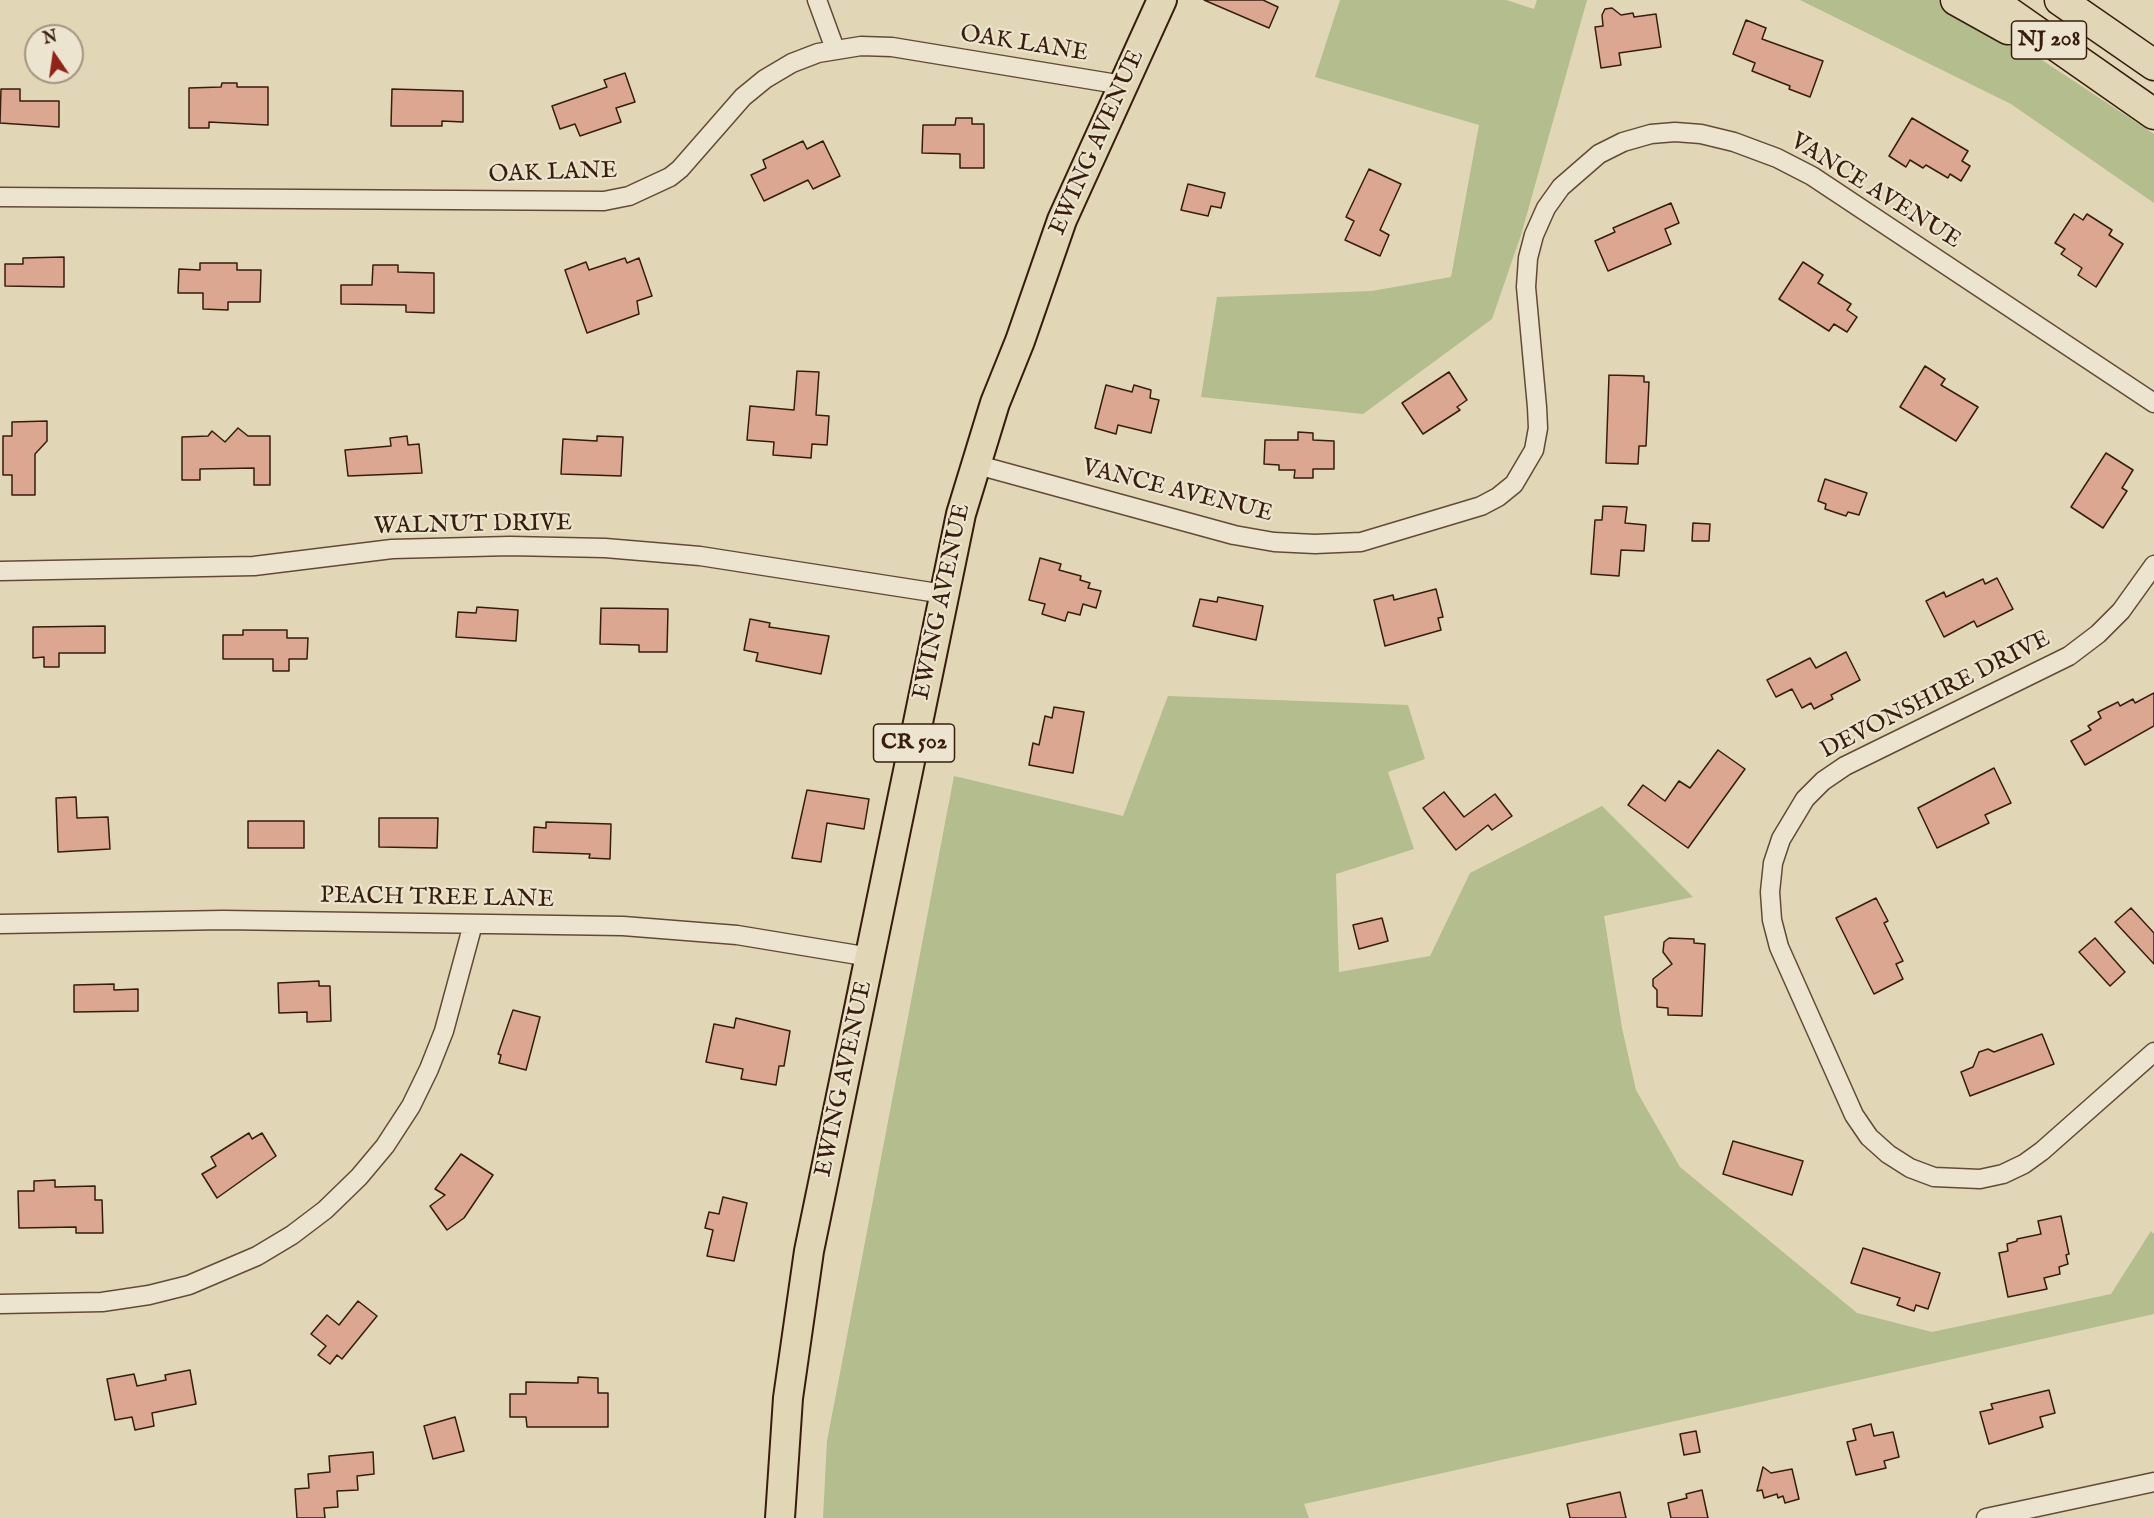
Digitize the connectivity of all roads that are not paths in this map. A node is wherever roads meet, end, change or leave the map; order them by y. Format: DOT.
graph roads {
  1 [pos="817,0"];
  2 [pos="1162,0"];
  3 [pos="1956,0"];
  4 [pos="1991,0"];
  5 [pos="2061,0"];
  6 [pos="2075,0"];
  7 [pos="2110,34"];
  8 [pos="835,49"];
  9 [pos="2154,65"];
  10 [pos="2106,81"];
  11 [pos="1123,85"];
  12 [pos="2154,114"];
  13 [pos="0,197"];
  14 [pos="2154,402"];
  15 [pos="974,464"];
  16 [pos="2154,565"];
  17 [pos="0,571"];
  18 [pos="944,594"];
  19 [pos="0,924"];
  20 [pos="473,924"];
  21 [pos="870,957"];
  22 [pos="2154,1052"];
  23 [pos="0,1304"];
  24 [pos="2154,1482"];
  25 [pos="780,1518"];
  26 [pos="1986,1518"];
  1 -- 8 [label="street"];
  2 -- 11 [label="main road, EWING AVENUE / CR 502"];
  3 -- 10 [label="highway"];
  4 -- 10 [label="highway, NJ 208"];
  5 -- 7 [label="highway, NJ 208"];
  6 -- 7 [label="highway"];
  7 -- 9 [label="highway, NJ 208"];
  8 -- 11 [label="street, OAK LANE"];
  8 -- 13 [label="street, OAK LANE"];
  10 -- 12 [label="highway, NJ 208"];
  11 -- 15 [label="main road, EWING AVENUE / CR 502"];
  14 -- 15 [label="street, VANCE AVENUE"];
  15 -- 18 [label="main road, EWING AVENUE / CR 502"];
  16 -- 22 [label="street, DEVONSHIRE DRIVE"];
  17 -- 18 [label="street, WALNUT DRIVE"];
  18 -- 21 [label="main road, EWING AVENUE / CR 502"];
  19 -- 20 [label="street, PEACH TREE LANE"];
  20 -- 21 [label="street, PEACH TREE LANE"];
  20 -- 23 [label="street"];
  21 -- 25 [label="main road, EWING AVENUE / CR 502"];
  24 -- 26 [label="street"];
}
